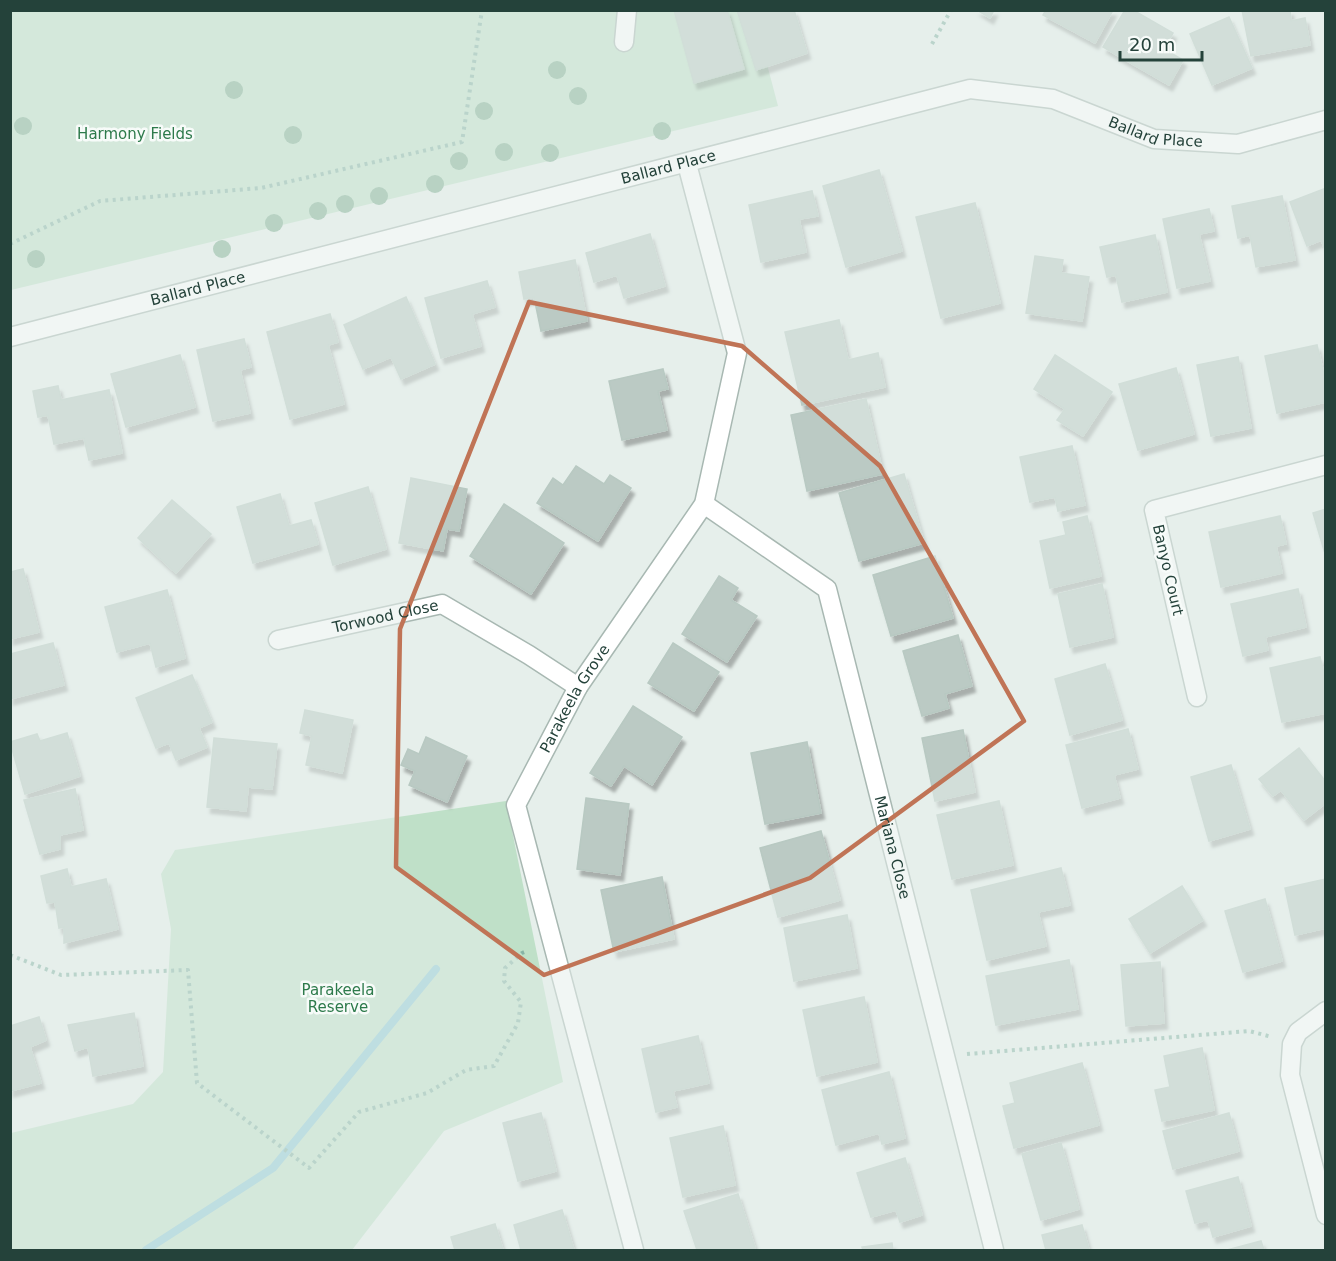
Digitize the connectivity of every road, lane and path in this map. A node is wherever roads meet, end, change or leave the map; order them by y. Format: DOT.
graph roads {
  1 [pos="482,10"];
  2 [pos="627,10"];
  3 [pos="951,10"];
  4 [pos="624,42"];
  5 [pos="932,44"];
  6 [pos="1326,120"];
  7 [pos="687,164"];
  8 [pos="10,244"];
  9 [pos="10,337"];
  10 [pos="1326,465"];
  11 [pos="704,504"];
  12 [pos="278,640"];
  13 [pos="578,687"];
  14 [pos="1197,697"];
  15 [pos="527,951"];
  16 [pos="10,955"];
  17 [pos="1326,1011"];
  18 [pos="1292,1044"];
  19 [pos="945,1060"];
  20 [pos="1326,1215"];
  21 [pos="634,1251"];
  22 [pos="994,1251"];
  1 -- 8 [label="path"];
  2 -- 4 [label="street"];
  3 -- 5 [label="path"];
  6 -- 7 [label="street, Ballard Place"];
  7 -- 9 [label="street, Ballard Place"];
  7 -- 11 [label="street, Parakeela Grove"];
  10 -- 14 [label="street, Banyo Court"];
  11 -- 13 [label="street, Parakeela Grove"];
  11 -- 19 [label="street, Mariana Close"];
  12 -- 13 [label="street, Torwood Close"];
  13 -- 21 [label="street, Parakeela Grove"];
  15 -- 16 [label="path"];
  17 -- 18 [label="street"];
  18 -- 19 [label="path"];
  18 -- 20 [label="street"];
  19 -- 22 [label="street, Mariana Close"];
}
